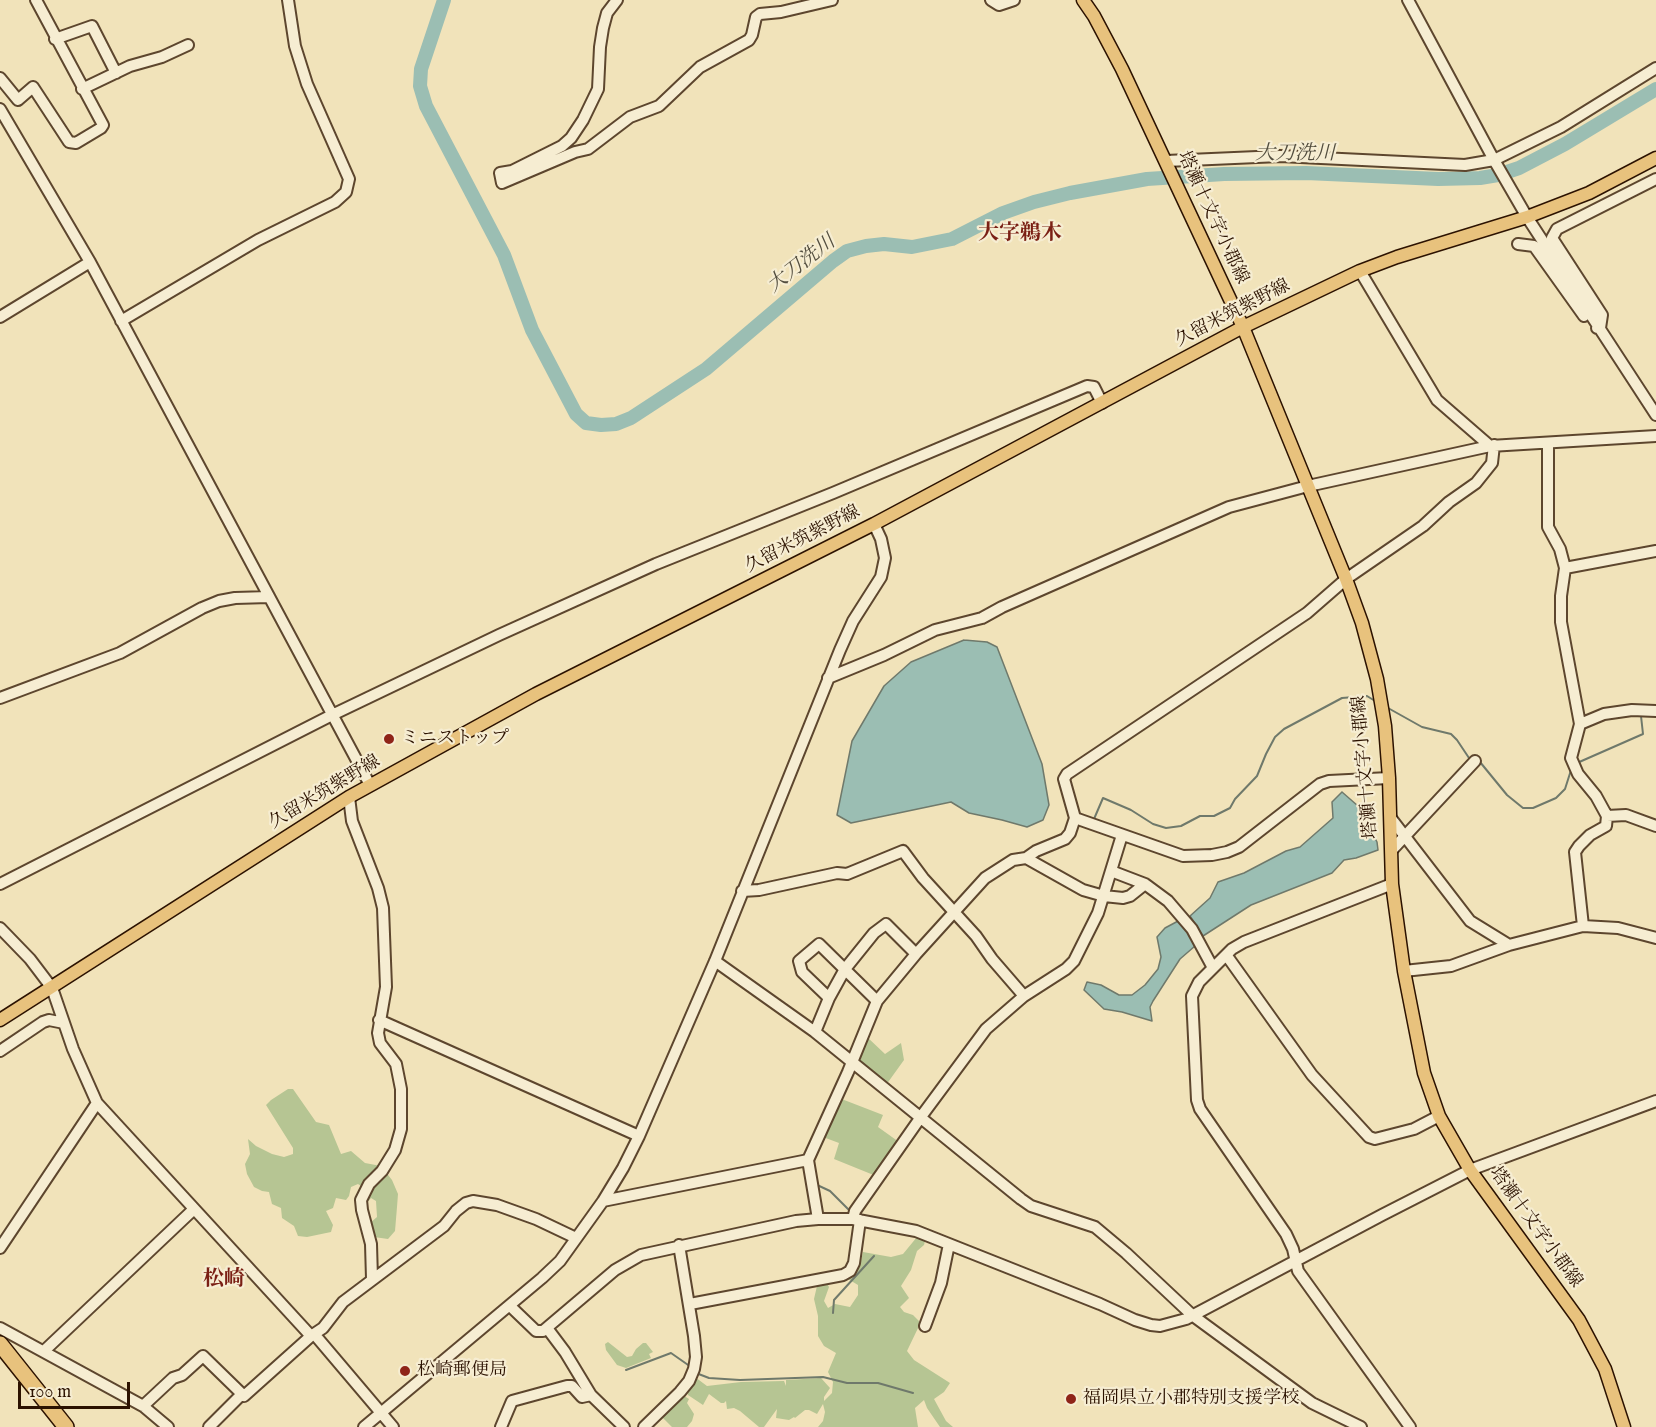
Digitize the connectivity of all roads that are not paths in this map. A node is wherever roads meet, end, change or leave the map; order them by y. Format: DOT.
graph roads {
  1 [pos="36,0"];
  2 [pos="288,0"];
  3 [pos="617,0"];
  4 [pos="832,0"];
  5 [pos="991,0"];
  6 [pos="1014,0"];
  7 [pos="1083,0"];
  8 [pos="1408,0"];
  9 [pos="55,39"];
  10 [pos="188,45"];
  11 [pos="1656,68"];
  12 [pos="116,73"];
  13 [pos="0,78"];
  14 [pos="82,88"];
  15 [pos="0,109"];
  16 [pos="1656,158"];
  17 [pos="1494,160"];
  18 [pos="1167,163"];
  19 [pos="1656,179"];
  20 [pos="1527,217"];
  21 [pos="1518,244"];
  22 [pos="90,262"];
  23 [pos="1360,271"];
  24 [pos="0,317"];
  25 [pos="121,321"];
  26 [pos="1243,327"];
  27 [pos="1600,328"];
  28 [pos="1102,403"];
  29 [pos="1656,415"];
  30 [pos="1656,436"];
  31 [pos="1548,444"];
  32 [pos="1492,446"];
  33 [pos="1308,486"];
  34 [pos="874,524"];
  35 [pos="1656,551"];
  36 [pos="1565,568"];
  37 [pos="1346,579"];
  38 [pos="269,597"];
  39 [pos="828,678"];
  40 [pos="0,698"];
  41 [pos="1656,711"];
  42 [pos="332,715"];
  43 [pos="1580,724"];
  44 [pos="1475,761"];
  45 [pos="1389,778"];
  46 [pos="370,785"];
  47 [pos="349,797"];
  48 [pos="1607,816"];
  49 [pos="1075,818"];
  50 [pos="1390,818"];
  51 [pos="1656,826"];
  52 [pos="1122,835"];
  53 [pos="1404,837"];
  54 [pos="1391,851"];
  55 [pos="1026,858"];
  56 [pos="1111,871"];
  57 [pos="0,884"];
  58 [pos="1145,884"];
  59 [pos="1392,884"];
  60 [pos="742,891"];
  61 [pos="1104,896"];
  62 [pos="954,912"];
  63 [pos="1583,926"];
  64 [pos="0,928"];
  65 [pos="1656,938"];
  66 [pos="1509,945"];
  67 [pos="916,954"];
  68 [pos="1227,956"];
  69 [pos="715,960"];
  70 [pos="1213,968"];
  71 [pos="845,969"];
  72 [pos="1404,971"];
  73 [pos="52,988"];
  74 [pos="1024,996"];
  75 [pos="830,998"];
  76 [pos="877,1001"];
  77 [pos="0,1020"];
  78 [pos="379,1020"];
  79 [pos="64,1023"];
  80 [pos="815,1032"];
  81 [pos="0,1051"];
  82 [pos="852,1061"];
  83 [pos="1656,1101"];
  84 [pos="97,1102"];
  85 [pos="1439,1116"];
  86 [pos="922,1118"];
  87 [pos="639,1136"];
  88 [pos="808,1160"];
  89 [pos="1470,1170"];
  90 [pos="603,1201"];
  91 [pos="194,1209"];
  92 [pos="819,1218"];
  93 [pos="856,1219"];
  94 [pos="576,1238"];
  95 [pos="949,1244"];
  96 [pos="679,1245"];
  97 [pos="0,1248"];
  98 [pos="1294,1263"];
  99 [pos="372,1279"];
  100 [pos="690,1304"];
  101 [pos="510,1306"];
  102 [pos="1192,1315"];
  103 [pos="925,1326"];
  104 [pos="0,1328"];
  105 [pos="547,1328"];
  106 [pos="313,1335"];
  107 [pos="0,1344"];
  108 [pos="45,1351"];
  109 [pos="242,1394"];
  110 [pos="591,1395"];
  111 [pos="143,1406"];
  112 [pos="381,1413"];
  113 [pos="66,1427"];
  114 [pos="168,1427"];
  115 [pos="209,1427"];
  116 [pos="364,1427"];
  117 [pos="393,1427"];
  118 [pos="501,1427"];
  119 [pos="624,1427"];
  120 [pos="644,1427"];
  121 [pos="1361,1427"];
  122 [pos="1410,1427"];
  123 [pos="1624,1427"];
  1 -- 9 [label="street"];
  2 -- 25 [label="street"];
  3 -- 4 [label="street"];
  5 -- 6 [label="street"];
  7 -- 18 [label="main road, 塔瀬十文字小郡線"];
  8 -- 17 [label="street"];
  9 -- 12 [label="street"];
  9 -- 14 [label="street"];
  10 -- 12 [label="street"];
  11 -- 17 [label="street"];
  12 -- 14 [label="street"];
  13 -- 14 [label="street"];
  15 -- 22 [label="street"];
  16 -- 20 [label="main road, 久留米筑紫野線"];
  17 -- 18 [label="street"];
  17 -- 20 [label="street"];
  18 -- 26 [label="main road, 塔瀬十文字小郡線"];
  19 -- 27 [label="street"];
  20 -- 23 [label="main road, 久留米筑紫野線"];
  20 -- 27 [label="street"];
  21 -- 27 [label="street"];
  22 -- 24 [label="street"];
  22 -- 25 [label="street"];
  23 -- 26 [label="main road, 久留米筑紫野線"];
  23 -- 32 [label="street"];
  25 -- 38 [label="street"];
  26 -- 28 [label="main road, 久留米筑紫野線"];
  26 -- 33 [label="main road, 塔瀬十文字小郡線"];
  27 -- 29 [label="street"];
  28 -- 34 [label="main road, 久留米筑紫野線"];
  28 -- 42 [label="street"];
  30 -- 31 [label="street"];
  31 -- 32 [label="street"];
  31 -- 36 [label="street"];
  32 -- 33 [label="street"];
  32 -- 37 [label="street"];
  33 -- 37 [label="main road, 塔瀬十文字小郡線"];
  33 -- 39 [label="street"];
  34 -- 39 [label="street"];
  34 -- 46 [label="main road, 久留米筑紫野線"];
  35 -- 36 [label="street"];
  36 -- 43 [label="street"];
  37 -- 45 [label="main road, 塔瀬十文字小郡線"];
  37 -- 49 [label="street"];
  38 -- 40 [label="street"];
  38 -- 42 [label="street"];
  39 -- 60 [label="street"];
  41 -- 43 [label="street"];
  42 -- 46 [label="street"];
  42 -- 57 [label="street"];
  43 -- 48 [label="street"];
  44 -- 53 [label="street"];
  45 -- 50 [label="main road, 塔瀬十文字小郡線"];
  45 -- 52 [label="street"];
  46 -- 47 [label="main road, 久留米筑紫野線"];
  47 -- 73 [label="main road, 久留米筑紫野線"];
  47 -- 78 [label="street"];
  48 -- 51 [label="street"];
  48 -- 63 [label="street"];
  49 -- 52 [label="street"];
  49 -- 55 [label="street"];
  50 -- 53 [label="street"];
  50 -- 54 [label="main road, 塔瀬十文字小郡線"];
  52 -- 56 [label="street"];
  53 -- 54 [label="street"];
  53 -- 66 [label="street"];
  54 -- 59 [label="main road, 塔瀬十文字小郡線"];
  55 -- 61 [label="street"];
  55 -- 62 [label="street"];
  56 -- 58 [label="street"];
  56 -- 61 [label="street"];
  58 -- 61 [label="street"];
  58 -- 70 [label="street"];
  59 -- 68 [label="street"];
  59 -- 72 [label="main road, 塔瀬十文字小郡線"];
  60 -- 62 [label="street"];
  60 -- 69 [label="street"];
  61 -- 74 [label="street"];
  62 -- 67 [label="street"];
  62 -- 74 [label="street"];
  63 -- 65 [label="street"];
  63 -- 66 [label="street"];
  64 -- 73 [label="street"];
  66 -- 72 [label="street"];
  67 -- 71 [label="street"];
  67 -- 76 [label="street"];
  68 -- 70 [label="street"];
  68 -- 85 [label="street"];
  69 -- 80 [label="street"];
  69 -- 87 [label="street"];
  70 -- 98 [label="street"];
  71 -- 75 [label="street"];
  71 -- 75 [label="street"];
  71 -- 76 [label="street"];
  72 -- 85 [label="main road, 塔瀬十文字小郡線"];
  73 -- 77 [label="main road, 久留米筑紫野線"];
  73 -- 79 [label="street"];
  74 -- 86 [label="street"];
  75 -- 80 [label="street"];
  76 -- 82 [label="street"];
  78 -- 87 [label="street"];
  78 -- 99 [label="street"];
  79 -- 81 [label="street"];
  79 -- 84 [label="street"];
  80 -- 82 [label="street"];
  82 -- 86 [label="street"];
  82 -- 88 [label="street"];
  83 -- 89 [label="street"];
  84 -- 91 [label="street"];
  84 -- 97 [label="street"];
  85 -- 89 [label="main road, 塔瀬十文字小郡線"];
  86 -- 93 [label="street"];
  86 -- 102 [label="street"];
  87 -- 90 [label="street"];
  88 -- 90 [label="street"];
  88 -- 92 [label="street"];
  89 -- 98 [label="street"];
  89 -- 123 [label="main road, 塔瀬十文字小郡線"];
  90 -- 94 [label="street"];
  91 -- 106 [label="street"];
  91 -- 108 [label="street"];
  92 -- 93 [label="street"];
  92 -- 96 [label="street"];
  93 -- 95 [label="street"];
  93 -- 100 [label="street"];
  94 -- 99 [label="street"];
  94 -- 101 [label="street"];
  95 -- 102 [label="street"];
  95 -- 103 [label="street"];
  96 -- 100 [label="street"];
  96 -- 105 [label="street"];
  98 -- 102 [label="street"];
  98 -- 122 [label="street"];
  99 -- 106 [label="street"];
  100 -- 120 [label="street"];
  101 -- 105 [label="street"];
  101 -- 112 [label="street"];
  102 -- 121 [label="street"];
  104 -- 108 [label="street"];
  105 -- 110 [label="street"];
  106 -- 109 [label="street"];
  106 -- 112 [label="street"];
  107 -- 113 [label="highway"];
  108 -- 111 [label="street"];
  109 -- 111 [label="street"];
  109 -- 115 [label="street"];
  110 -- 118 [label="street"];
  110 -- 119 [label="street"];
  111 -- 114 [label="street"];
  112 -- 116 [label="street"];
  112 -- 117 [label="street"];
}
